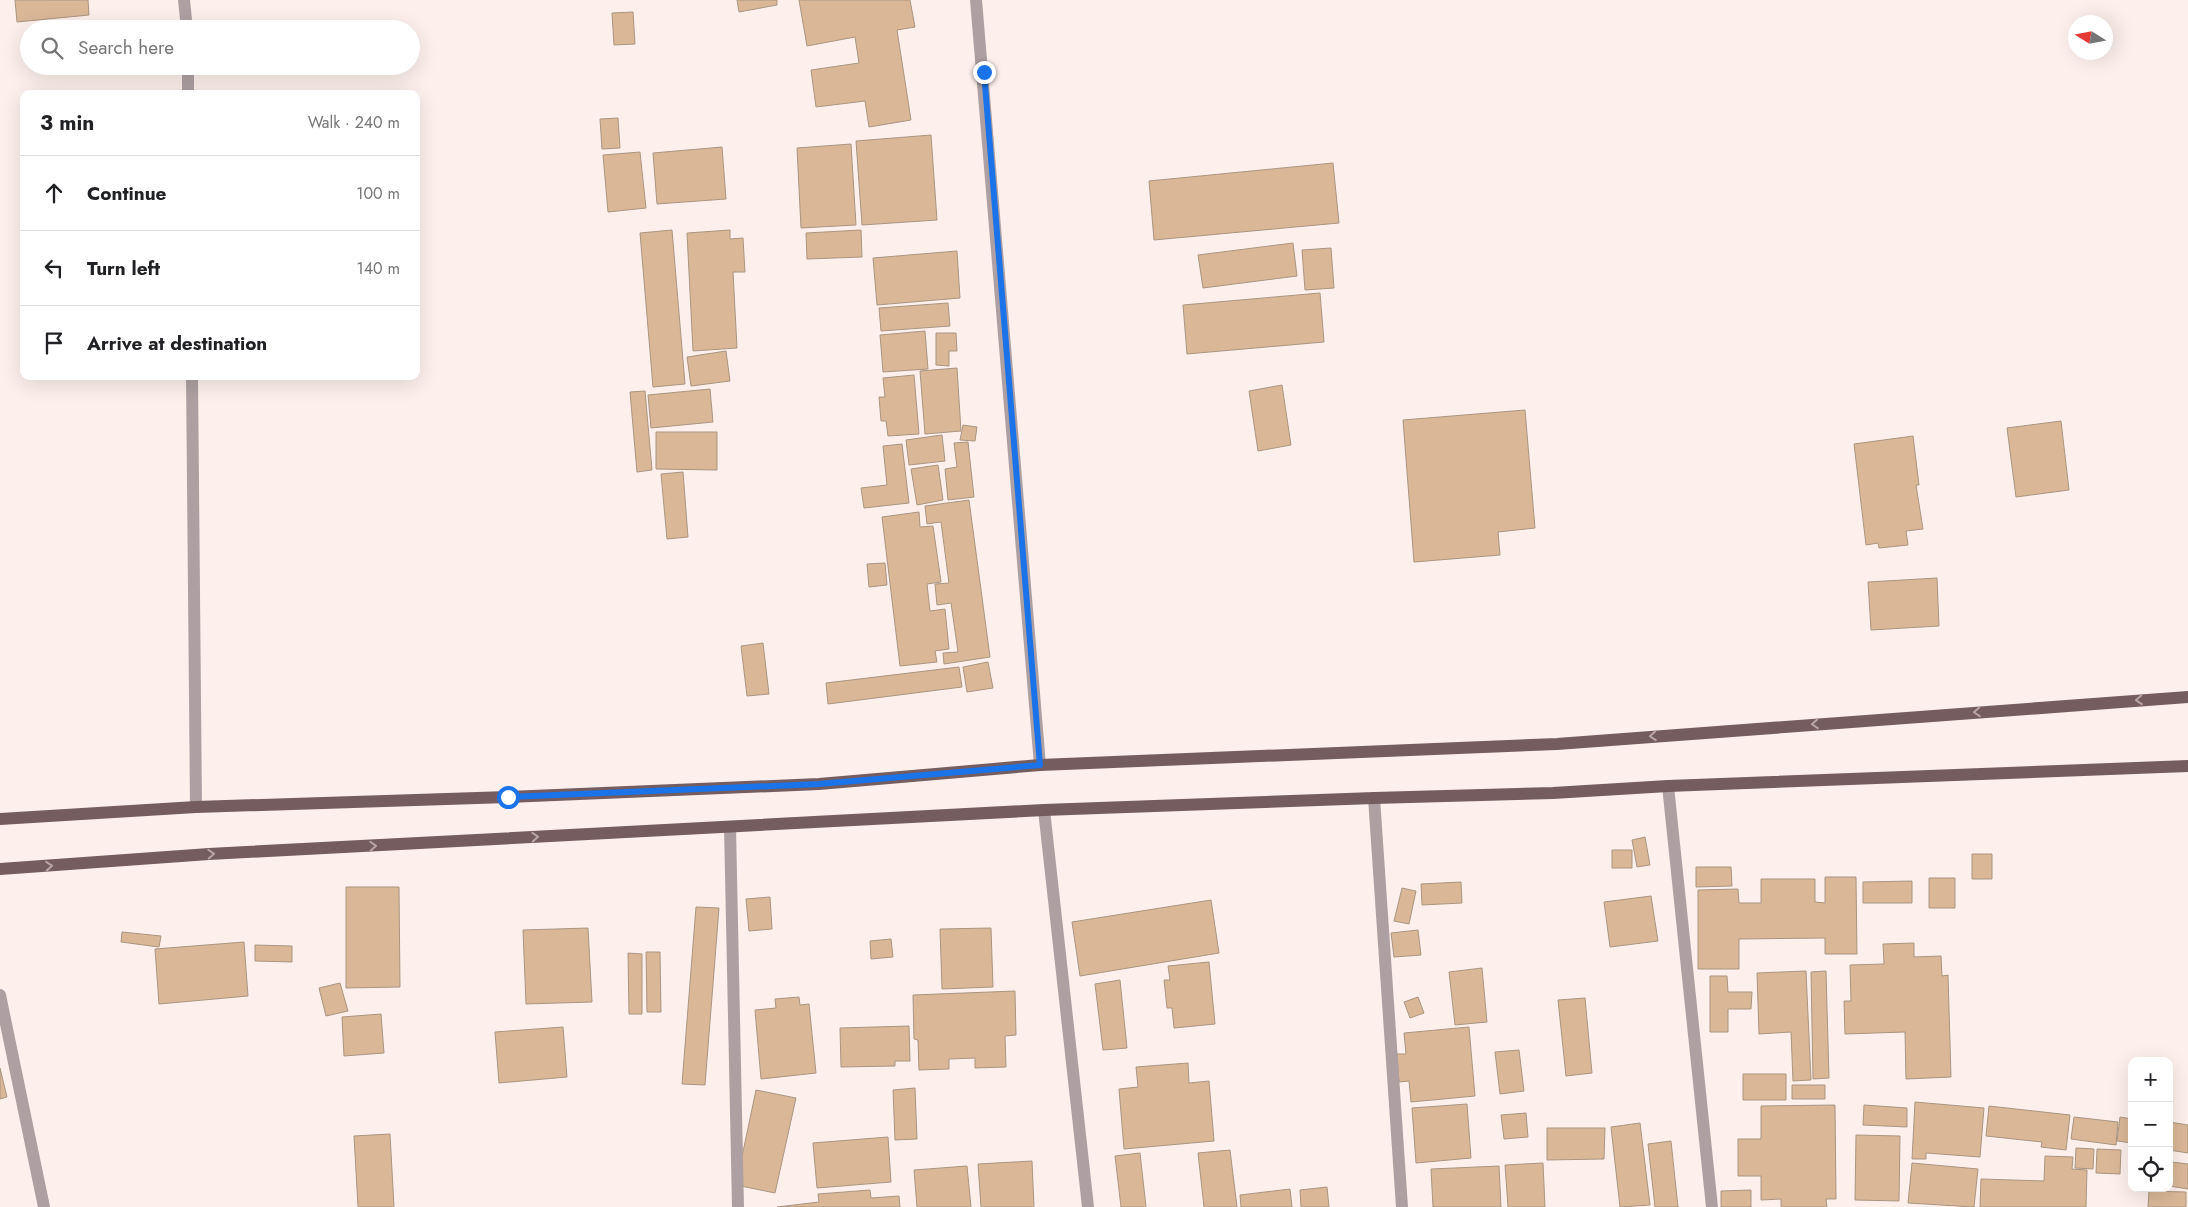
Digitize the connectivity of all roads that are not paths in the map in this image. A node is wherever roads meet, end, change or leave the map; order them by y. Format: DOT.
graph roads {
  1 [pos="184,0"];
  2 [pos="976,0"];
  3 [pos="185,20"];
  4 [pos="188,75"];
  5 [pos="188,90"];
  6 [pos="192,380"];
  7 [pos="2188,697"];
  8 [pos="1040,765"];
  9 [pos="2188,766"];
  10 [pos="1668,786"];
  11 [pos="1374,798"];
  12 [pos="196,807"];
  13 [pos="1044,810"];
  14 [pos="0,819"];
  15 [pos="730,827"];
  16 [pos="0,869"];
  17 [pos="0,995"];
  18 [pos="44,1207"];
  19 [pos="738,1207"];
  20 [pos="1088,1207"];
  21 [pos="1402,1207"];
  22 [pos="1712,1207"];
  1 -- 3 [label="street"];
  2 -- 8 [label="street"];
  4 -- 5 [label="street"];
  6 -- 12 [label="street"];
  7 -- 8 [label="main road, one-way"];
  8 -- 12 [label="main road"];
  9 -- 10 [label="main road"];
  10 -- 11 [label="main road"];
  10 -- 22 [label="street"];
  11 -- 13 [label="main road"];
  11 -- 21 [label="street"];
  12 -- 14 [label="main road"];
  13 -- 15 [label="main road"];
  13 -- 20 [label="street"];
  16 -- 15 [label="main road, one-way"];
  15 -- 19 [label="street"];
  17 -- 18 [label="street"];
}
